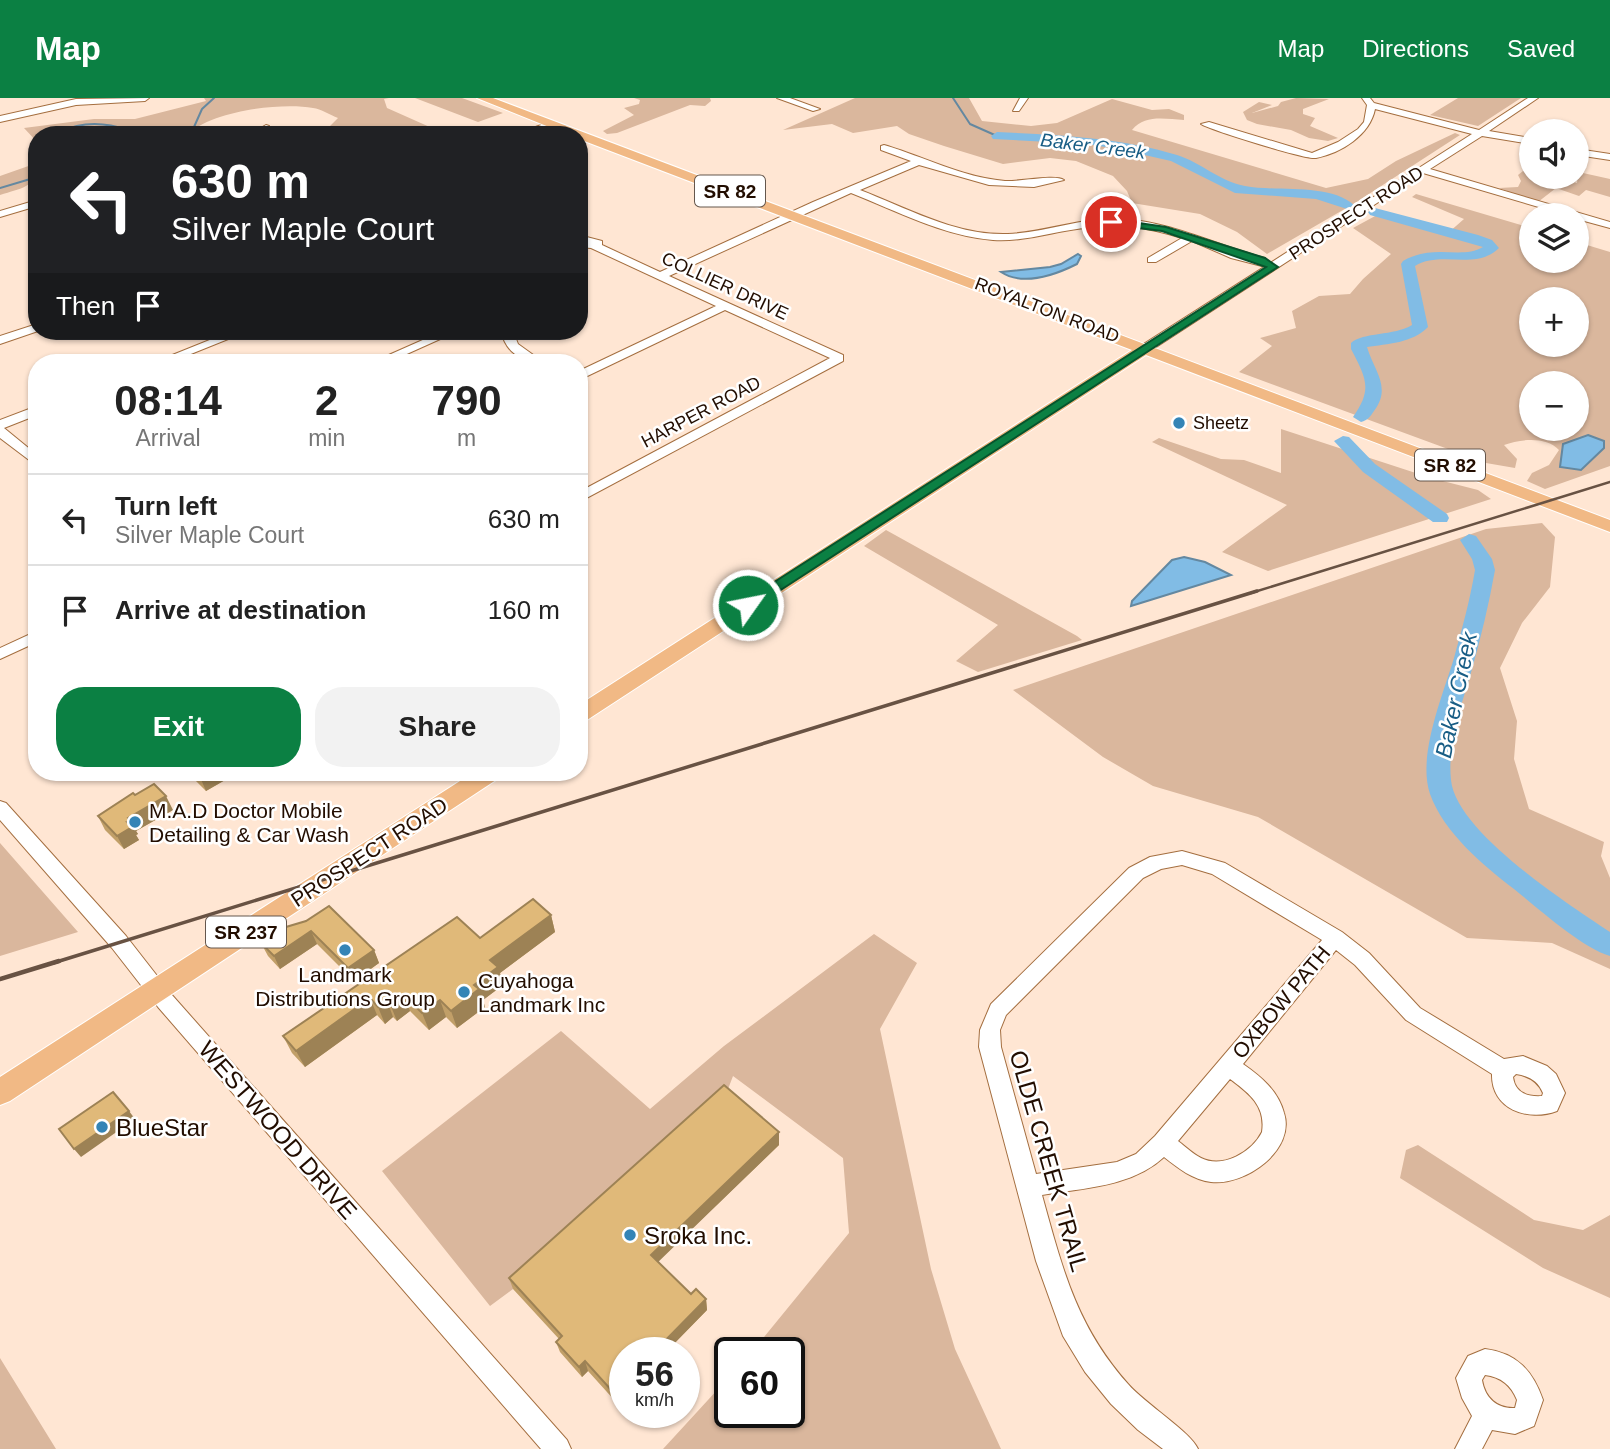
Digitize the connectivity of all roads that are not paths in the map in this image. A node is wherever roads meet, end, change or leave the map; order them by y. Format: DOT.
graph roads {
  1 [pos="145,98"];
  2 [pos="483,98"];
  3 [pos="781,98"];
  4 [pos="1024,98"];
  5 [pos="1534,98"];
  6 [pos="1368,102"];
  7 [pos="816,109"];
  8 [pos="1016,109"];
  9 [pos="0,119"];
  10 [pos="552,124"];
  11 [pos="1206,124"];
  12 [pos="546,126"];
  13 [pos="558,126"];
  14 [pos="1480,133"];
  15 [pos="588,137"];
  16 [pos="1519,139"];
  17 [pos="884,148"];
  18 [pos="1589,154"];
  19 [pos="1610,157"];
  20 [pos="920,161"];
  21 [pos="1422,170"];
  22 [pos="1059,180"];
  23 [pos="852,190"];
  24 [pos="28,206"];
  25 [pos="798,213"];
  26 [pos="0,214"];
  27 [pos="1610,225"];
  28 [pos="1190,238"];
  29 [pos="588,242"];
  30 [pos="1152,260"];
  31 [pos="1267,265"];
  32 [pos="662,275"];
  33 [pos="726,305"];
  34 [pos="28,330"];
  35 [pos="0,340"];
  36 [pos="218,340"];
  37 [pos="431,340"];
  38 [pos="509,340"];
  39 [pos="1146,348"];
  40 [pos="182,354"];
  41 [pos="398,354"];
  42 [pos="521,354"];
  43 [pos="839,358"];
  44 [pos="588,372"];
  45 [pos="28,414"];
  46 [pos="0,425"];
  47 [pos="0,431"];
  48 [pos="15,444"];
  49 [pos="0,450"];
  50 [pos="28,455"];
  51 [pos="588,493"];
  52 [pos="1610,526"];
  53 [pos="28,640"];
  54 [pos="0,654"];
  55 [pos="588,709"];
  56 [pos="477,781"];
  57 [pos="0,808"];
  58 [pos="1335,938"];
  59 [pos="156,991"];
  60 [pos="1228,1065"];
  61 [pos="1504,1070"];
  62 [pos="0,1092"];
  63 [pos="1163,1143"];
  64 [pos="1029,1186"];
  65 [pos="1487,1414"];
  66 [pos="1173,1446"];
  67 [pos="558,1449"];
  68 [pos="1468,1449"];
  1 -- 9 [label="street"];
  2 -- 10 [label="main road, ROYALTON ROAD / SR 82"];
  3 -- 7 [label="street"];
  4 -- 8 [label="street"];
  5 -- 14 [label="street, PROSPECT ROAD"];
  6 -- 11 [label="street"];
  6 -- 14 [label="street"];
  10 -- 12 [label="street"];
  10 -- 13 [label="main road, ROYALTON ROAD / SR 82"];
  14 -- 16 [label="street"];
  14 -- 21 [label="street, PROSPECT ROAD"];
  15 -- 25 [label="main road, ROYALTON ROAD / SR 82"];
  17 -- 20 [label="street"];
  18 -- 19 [label="street"];
  20 -- 22 [label="street"];
  20 -- 23 [label="street"];
  21 -- 27 [label="street"];
  21 -- 31 [label="street, PROSPECT ROAD"];
  23 -- 25 [label="street"];
  23 -- 28 [label="street"];
  24 -- 26 [label="street"];
  25 -- 32 [label="street"];
  25 -- 39 [label="main road, ROYALTON ROAD / SR 82"];
  28 -- 30 [label="street"];
  28 -- 31 [label="street"];
  29 -- 32 [label="street, COLLIER DRIVE"];
  31 -- 39 [label="street, PROSPECT ROAD"];
  32 -- 33 [label="street, COLLIER DRIVE"];
  33 -- 43 [label="street, COLLIER DRIVE"];
  33 -- 44 [label="street"];
  34 -- 35 [label="street"];
  36 -- 40 [label="street"];
  37 -- 41 [label="street"];
  38 -- 42 [label="street"];
  39 -- 52 [label="main road, ROYALTON ROAD / SR 82"];
  39 -- 55 [label="main road, PROSPECT ROAD"];
  43 -- 51 [label="street, HARPER ROAD"];
  45 -- 46 [label="street"];
  47 -- 48 [label="street"];
  48 -- 49 [label="street"];
  48 -- 50 [label="street"];
  53 -- 54 [label="street"];
  56 -- 59 [label="main road, PROSPECT ROAD / SR 237"];
  57 -- 59 [label="street, WESTWOOD DRIVE"];
  58 -- 60 [label="street, OXBOW PATH"];
  58 -- 61 [label="street, OLDE CREEK TRAIL"];
  58 -- 64 [label="street, OLDE CREEK TRAIL"];
  59 -- 62 [label="main road, PROSPECT ROAD / SR 237"];
  59 -- 67 [label="street, WESTWOOD DRIVE"];
  60 -- 63 [label="street, OXBOW PATH"];
  60 -- 63 [label="street, OXBOW PATH"];
  63 -- 64 [label="street, OXBOW PATH"];
  64 -- 66 [label="street, OLDE CREEK TRAIL"];
  65 -- 68 [label="street"];
}
